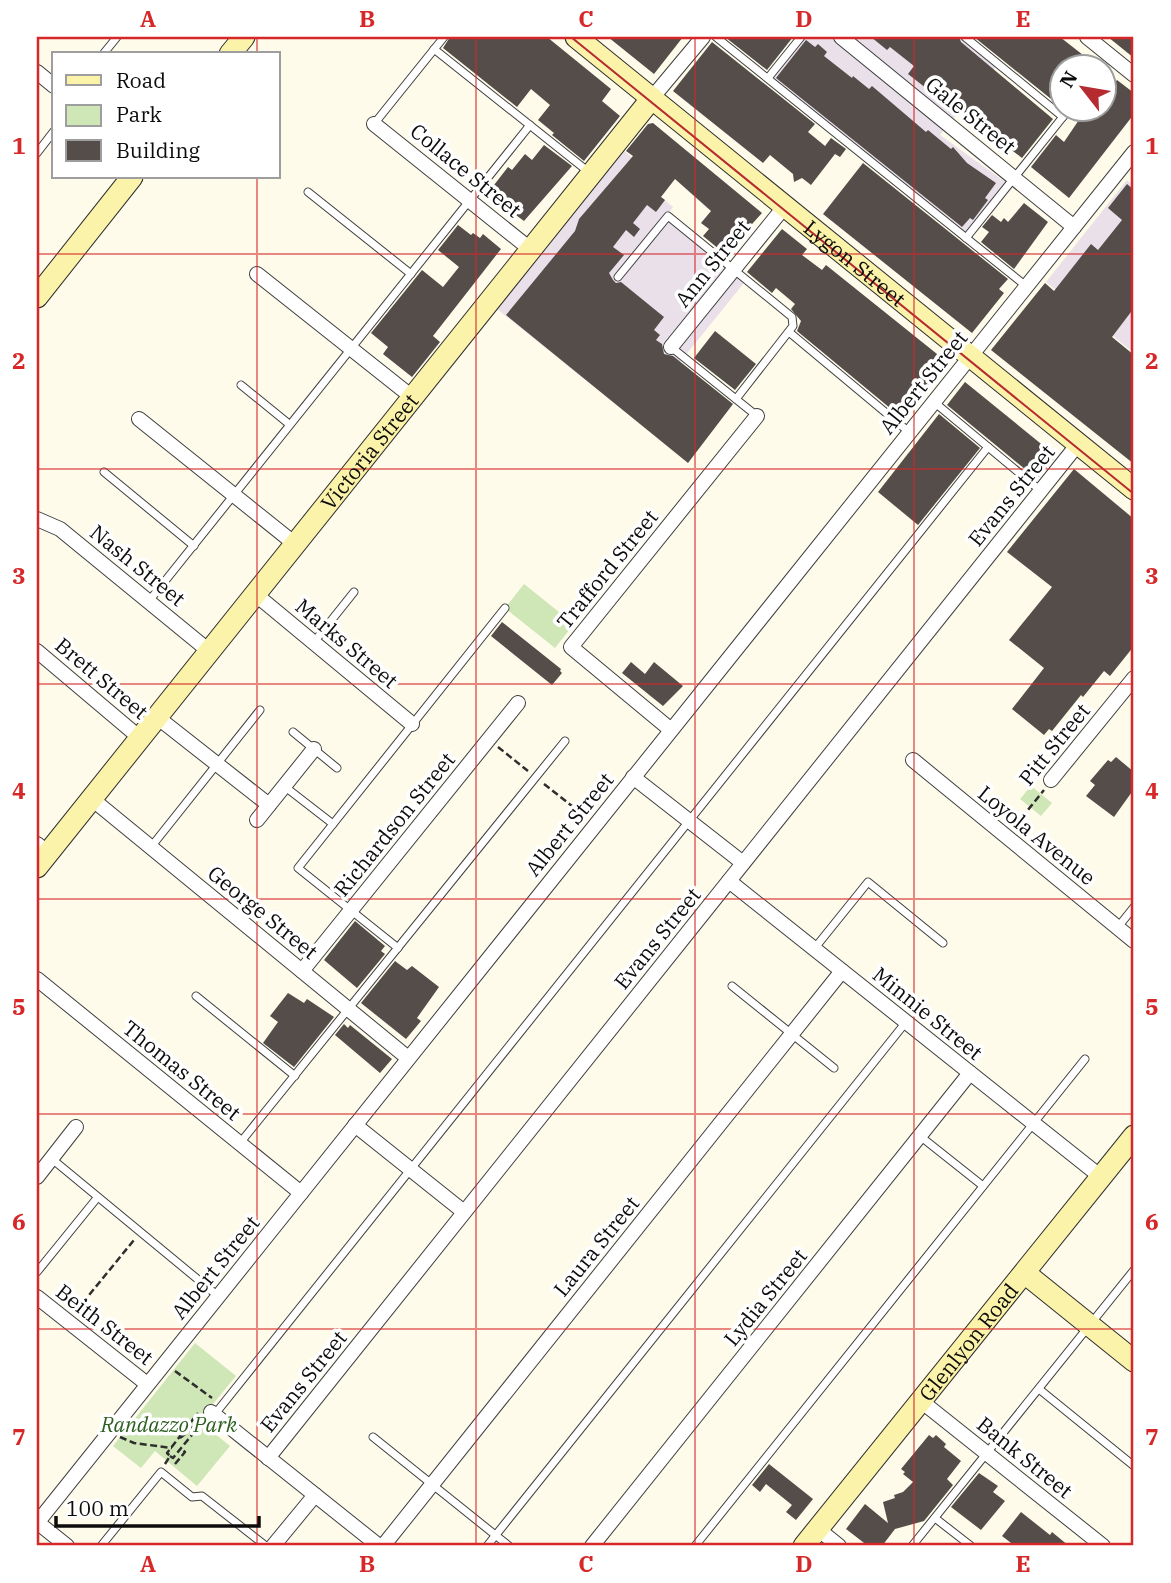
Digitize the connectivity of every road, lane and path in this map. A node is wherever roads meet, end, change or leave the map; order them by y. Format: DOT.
graph roads {
  1 [pos="117,37"];
  2 [pos="244,37"];
  3 [pos="444,37"];
  4 [pos="576,37"];
  5 [pos="702,37"];
  6 [pos="716,37"];
  7 [pos="802,37"];
  8 [pos="841,37"];
  9 [pos="965,37"];
  10 [pos="1087,37"];
  11 [pos="435,49"];
  12 [pos="105,52"];
  13 [pos="232,52"];
  14 [pos="37,72"];
  15 [pos="1134,75"];
  16 [pos="768,78"];
  17 [pos="52,84"];
  18 [pos="652,98"];
  19 [pos="1048,105"];
  20 [pos="1059,122"];
  21 [pos="374,124"];
  22 [pos="530,125"];
  23 [pos="52,134"];
  24 [pos="1134,152"];
  25 [pos="37,153"];
  26 [pos="590,174"];
  27 [pos="131,178"];
  28 [pos="1014,178"];
  29 [pos="308,192"];
  30 [pos="471,200"];
  31 [pos="785,206"];
  32 [pos="1074,227"];
  33 [pos="966,238"];
  34 [pos="530,249"];
  35 [pos="733,270"];
  36 [pos="257,274"];
  37 [pos="411,274"];
  38 [pos="618,277"];
  39 [pos="1027,286"];
  40 [pos="39,290"];
  41 [pos="789,332"];
  42 [pos="671,347"];
  43 [pos="351,349"];
  44 [pos="971,356"];
  45 [pos="240,384"];
  46 [pos="412,397"];
  47 [pos="736,398"];
  48 [pos="934,402"];
  49 [pos="757,416"];
  50 [pos="139,419"];
  51 [pos="289,424"];
  52 [pos="910,432"];
  53 [pos="1078,444"];
  54 [pos="988,447"];
  55 [pos="104,472"];
  56 [pos="1134,489"];
  57 [pos="1041,491"];
  58 [pos="234,495"];
  59 [pos="37,519"];
  60 [pos="295,544"];
  61 [pos="194,546"];
  62 [pos="354,592"];
  63 [pos="255,594"];
  64 [pos="149,601"];
  65 [pos="505,608"];
  66 [pos="314,642"];
  67 [pos="37,651"];
  68 [pos="209,651"];
  69 [pos="1134,678"];
  70 [pos="518,703"];
  71 [pos="261,710"];
  72 [pos="157,717"];
  73 [pos="412,724"];
  74 [pos="671,730"];
  75 [pos="293,732"];
  76 [pos="140,738"];
  77 [pos="565,741"];
  78 [pos="492,743"];
  79 [pos="314,749"];
  80 [pos="914,760"];
  81 [pos="218,764"];
  82 [pos="337,768"];
  83 [pos="535,777"];
  84 [pos="633,778"];
  85 [pos="1051,780"];
  86 [pos="284,786"];
  87 [pos="92,799"];
  88 [pos="269,805"];
  89 [pos="257,820"];
  90 [pos="690,821"];
  91 [pos="333,824"];
  92 [pos="595,825"];
  93 [pos="1007,837"];
  94 [pos="151,847"];
  95 [pos="41,855"];
  96 [pos="743,863"];
  97 [pos="729,881"];
  98 [pos="1134,906"];
  99 [pos="351,910"];
  100 [pos="1117,928"];
  101 [pos="1134,942"];
  102 [pos="943,943"];
  103 [pos="398,948"];
  104 [pos="814,949"];
  105 [pos="302,971"];
  106 [pos="842,971"];
  107 [pos="40,985"];
  108 [pos="732,986"];
  109 [pos="195,996"];
  110 [pos="348,1009"];
  111 [pos="906,1022"];
  112 [pos="792,1034"];
  113 [pos="408,1058"];
  114 [pos="1085,1059"];
  115 [pos="834,1068"];
  116 [pos="970,1073"];
  117 [pos="295,1076"];
  118 [pos="1033,1123"];
  119 [pos="355,1125"];
  120 [pos="76,1127"];
  121 [pos="920,1136"];
  122 [pos="240,1144"];
  123 [pos="1131,1146"];
  124 [pos="51,1158"];
  125 [pos="411,1170"];
  126 [pos="37,1177"];
  127 [pos="1101,1177"];
  128 [pos="982,1186"];
  129 [pos="301,1193"];
  130 [pos="97,1198"];
  131 [pos="464,1212"];
  132 [pos="140,1233"];
  133 [pos="1134,1270"];
  134 [pos="37,1272"];
  135 [pos="1026,1274"];
  136 [pos="218,1296"];
  137 [pos="37,1297"];
  138 [pos="66,1321"];
  139 [pos="1090,1325"];
  140 [pos="1134,1361"];
  141 [pos="173,1368"];
  142 [pos="147,1384"];
  143 [pos="1039,1390"];
  144 [pos="921,1401"];
  145 [pos="210,1409"];
  146 [pos="197,1421"];
  147 [pos="200,1425"];
  148 [pos="118,1436"];
  149 [pos="373,1437"];
  150 [pos="180,1438"];
  151 [pos="172,1448"];
  152 [pos="181,1449"];
  153 [pos="987,1454"];
  154 [pos="268,1458"];
  155 [pos="175,1464"];
  156 [pos="1134,1466"];
  157 [pos="432,1485"];
  158 [pos="315,1495"];
  159 [pos="936,1518"];
  160 [pos="37,1523"];
  161 [pos="818,1529"];
  162 [pos="496,1535"];
  163 [pos="67,1546"];
  164 [pos="101,1546"];
  165 [pos="266,1546"];
  166 [pos="273,1546"];
  167 [pos="381,1546"];
  168 [pos="487,1546"];
  169 [pos="509,1546"];
  170 [pos="593,1546"];
  171 [pos="695,1546"];
  172 [pos="804,1546"];
  173 [pos="839,1546"];
  174 [pos="912,1546"];
  175 [pos="971,1546"];
  176 [pos="1103,1546"];
  1 -- 12 [label="lane"];
  2 -- 13 [label="street"];
  3 -- 11 [label="lane"];
  4 -- 18 [label="street, Lygon Street"];
  5 -- 18 [label="street, Victoria Street"];
  6 -- 16 [label="lane"];
  7 -- 16 [label="lane"];
  8 -- 28 [label="street, Gale Street"];
  9 -- 19 [label="lane"];
  10 -- 15 [label="street"];
  11 -- 21 [label="lane"];
  11 -- 22 [label="lane"];
  14 -- 17 [label="street"];
  16 -- 33 [label="lane"];
  18 -- 26 [label="street, Victoria Street"];
  18 -- 31 [label="street, Lygon Street"];
  20 -- 28 [label="lane"];
  21 -- 30 [label="street, Collace Street"];
  22 -- 26 [label="lane"];
  22 -- 30 [label="lane"];
  23 -- 25 [label="lane"];
  24 -- 32 [label="street, Albert Street"];
  26 -- 34 [label="street, Victoria Street"];
  27 -- 40 [label="street"];
  28 -- 32 [label="street, Gale Street"];
  28 -- 33 [label="lane"];
  29 -- 37 [label="lane"];
  30 -- 34 [label="street, Collace Street"];
  30 -- 37 [label="lane"];
  31 -- 35 [label="street, Ann Street"];
  31 -- 44 [label="street, Lygon Street"];
  32 -- 39 [label="street, Albert Street"];
  33 -- 39 [label="lane"];
  34 -- 46 [label="street, Victoria Street"];
  35 -- 38 [label="lane"];
  35 -- 41 [label="lane"];
  35 -- 42 [label="street, Ann Street"];
  36 -- 43 [label="street"];
  37 -- 43 [label="lane"];
  39 -- 44 [label="street, Albert Street"];
  41 -- 47 [label="lane"];
  41 -- 52 [label="lane"];
  42 -- 47 [label="lane"];
  43 -- 46 [label="street"];
  43 -- 51 [label="lane"];
  44 -- 48 [label="street, Albert Street"];
  44 -- 53 [label="street, Lygon Street"];
  45 -- 51 [label="lane"];
  46 -- 60 [label="street, Victoria Street"];
  47 -- 49 [label="lane"];
  48 -- 52 [label="street, Albert Street"];
  48 -- 54 [label="lane"];
  49 -- 74 [label="street, Trafford Street"];
  50 -- 58 [label="street"];
  51 -- 58 [label="lane"];
  52 -- 74 [label="street, Albert Street"];
  53 -- 56 [label="street, Lygon Street"];
  53 -- 57 [label="street, Evans Street"];
  54 -- 57 [label="lane"];
  54 -- 90 [label="lane"];
  55 -- 61 [label="lane"];
  57 -- 96 [label="street, Evans Street"];
  58 -- 60 [label="street"];
  58 -- 61 [label="lane"];
  59 -- 64 [label="street, Nash Street"];
  60 -- 63 [label="street, Victoria Street"];
  61 -- 64 [label="lane"];
  62 -- 66 [label="lane"];
  63 -- 66 [label="street, Marks Street"];
  63 -- 68 [label="street, Victoria Street"];
  64 -- 68 [label="street, Nash Street"];
  65 -- 73 [label="lane"];
  66 -- 73 [label="street, Marks Street"];
  67 -- 76 [label="street, Brett Street"];
  68 -- 72 [label="street, Victoria Street"];
  69 -- 85 [label="street, Pitt Street"];
  70 -- 99 [label="street, Richardson Street"];
  71 -- 81 [label="lane"];
  72 -- 76 [label="street, Victoria Street"];
  72 -- 81 [label="street"];
  73 -- 91 [label="lane"];
  74 -- 84 [label="street, Albert Street"];
  75 -- 79 [label="lane"];
  76 -- 87 [label="street, Victoria Street"];
  77 -- 83 [label="lane"];
  78 -- 83 [label="path"];
  79 -- 82 [label="lane"];
  79 -- 86 [label="street"];
  80 -- 93 [label="street, Loyola Avenue"];
  81 -- 88 [label="street"];
  81 -- 94 [label="lane"];
  83 -- 92 [label="path"];
  83 -- 103 [label="lane"];
  84 -- 90 [label="street"];
  84 -- 92 [label="street, Albert Street"];
  85 -- 93 [label="path, Pitt Street"];
  86 -- 88 [label="street"];
  86 -- 91 [label="lane"];
  87 -- 94 [label="street, George Street"];
  87 -- 95 [label="street, Victoria Street"];
  88 -- 89 [label="street"];
  90 -- 96 [label="street"];
  90 -- 125 [label="lane"];
  91 -- 99 [label="lane"];
  92 -- 113 [label="street, Albert Street"];
  93 -- 100 [label="street, Loyola Avenue"];
  94 -- 105 [label="street, George Street"];
  96 -- 97 [label="street, Evans Street"];
  97 -- 104 [label="street, Minnie Street"];
  97 -- 131 [label="street, Evans Street"];
  98 -- 100 [label="lane"];
  99 -- 103 [label="lane"];
  99 -- 105 [label="street, Richardson Street"];
  100 -- 101 [label="street, Loyola Avenue"];
  102 -- 104 [label="lane"];
  103 -- 110 [label="lane"];
  104 -- 106 [label="street, Minnie Street"];
  105 -- 110 [label="street, George Street"];
  106 -- 111 [label="street, Minnie Street"];
  106 -- 112 [label="street, Laura Street"];
  107 -- 122 [label="street, Thomas Street"];
  108 -- 112 [label="lane"];
  109 -- 117 [label="lane"];
  110 -- 113 [label="street, George Street"];
  110 -- 117 [label="lane"];
  111 -- 116 [label="street, Minnie Street"];
  111 -- 162 [label="lane"];
  112 -- 115 [label="lane"];
  112 -- 157 [label="street, Laura Street"];
  113 -- 119 [label="street, Albert Street"];
  114 -- 118 [label="lane"];
  116 -- 118 [label="street, Minnie Street"];
  116 -- 121 [label="street, Lydia Street"];
  117 -- 122 [label="lane"];
  118 -- 127 [label="street, Minnie Street"];
  118 -- 128 [label="lane"];
  119 -- 125 [label="street"];
  119 -- 129 [label="street, Albert Street"];
  120 -- 124 [label="street"];
  121 -- 128 [label="lane"];
  121 -- 170 [label="street, Lydia Street"];
  122 -- 129 [label="street, Thomas Street"];
  123 -- 127 [label="street, Glenlyon Road"];
  124 -- 126 [label="street"];
  124 -- 130 [label="lane"];
  125 -- 131 [label="street"];
  125 -- 145 [label="lane"];
  127 -- 135 [label="street, Glenlyon Road"];
  128 -- 171 [label="lane"];
  129 -- 136 [label="street, Albert Street"];
  130 -- 132 [label="lane"];
  130 -- 134 [label="lane"];
  131 -- 154 [label="street, Evans Street"];
  132 -- 136 [label="lane"];
  132 -- 138 [label="path"];
  133 -- 139 [label="lane"];
  135 -- 139 [label="street"];
  135 -- 144 [label="street, Glenlyon Road"];
  136 -- 142 [label="street, Albert Street"];
  137 -- 138 [label="street, Beith Street"];
  138 -- 142 [label="street, Beith Street"];
  139 -- 140 [label="street"];
  139 -- 143 [label="lane"];
  141 -- 145 [label="path"];
  142 -- 160 [label="street, Albert Street"];
  143 -- 153 [label="lane"];
  143 -- 156 [label="lane"];
  144 -- 153 [label="street, Bank Street"];
  144 -- 161 [label="street, Glenlyon Road"];
  145 -- 150 [label="path"];
  145 -- 154 [label="street"];
  146 -- 150 [label="path"];
  147 -- 152 [label="path"];
  148 -- 151 [label="path"];
  149 -- 157 [label="lane"];
  150 -- 151 [label="path"];
  151 -- 152 [label="path"];
  152 -- 155 [label="path"];
  153 -- 159 [label="lane"];
  153 -- 176 [label="street, Bank Street"];
  154 -- 158 [label="street"];
  157 -- 162 [label="lane"];
  157 -- 167 [label="street, Laura Street"];
  158 -- 166 [label="street"];
  158 -- 167 [label="street"];
  159 -- 174 [label="lane"];
  159 -- 175 [label="lane"];
  160 -- 163 [label="street"];
  161 -- 172 [label="street, Glenlyon Road"];
  161 -- 173 [label="street"];
  162 -- 168 [label="lane"];
  162 -- 169 [label="lane"];
  164 -- 165 [label="lane"];
}
